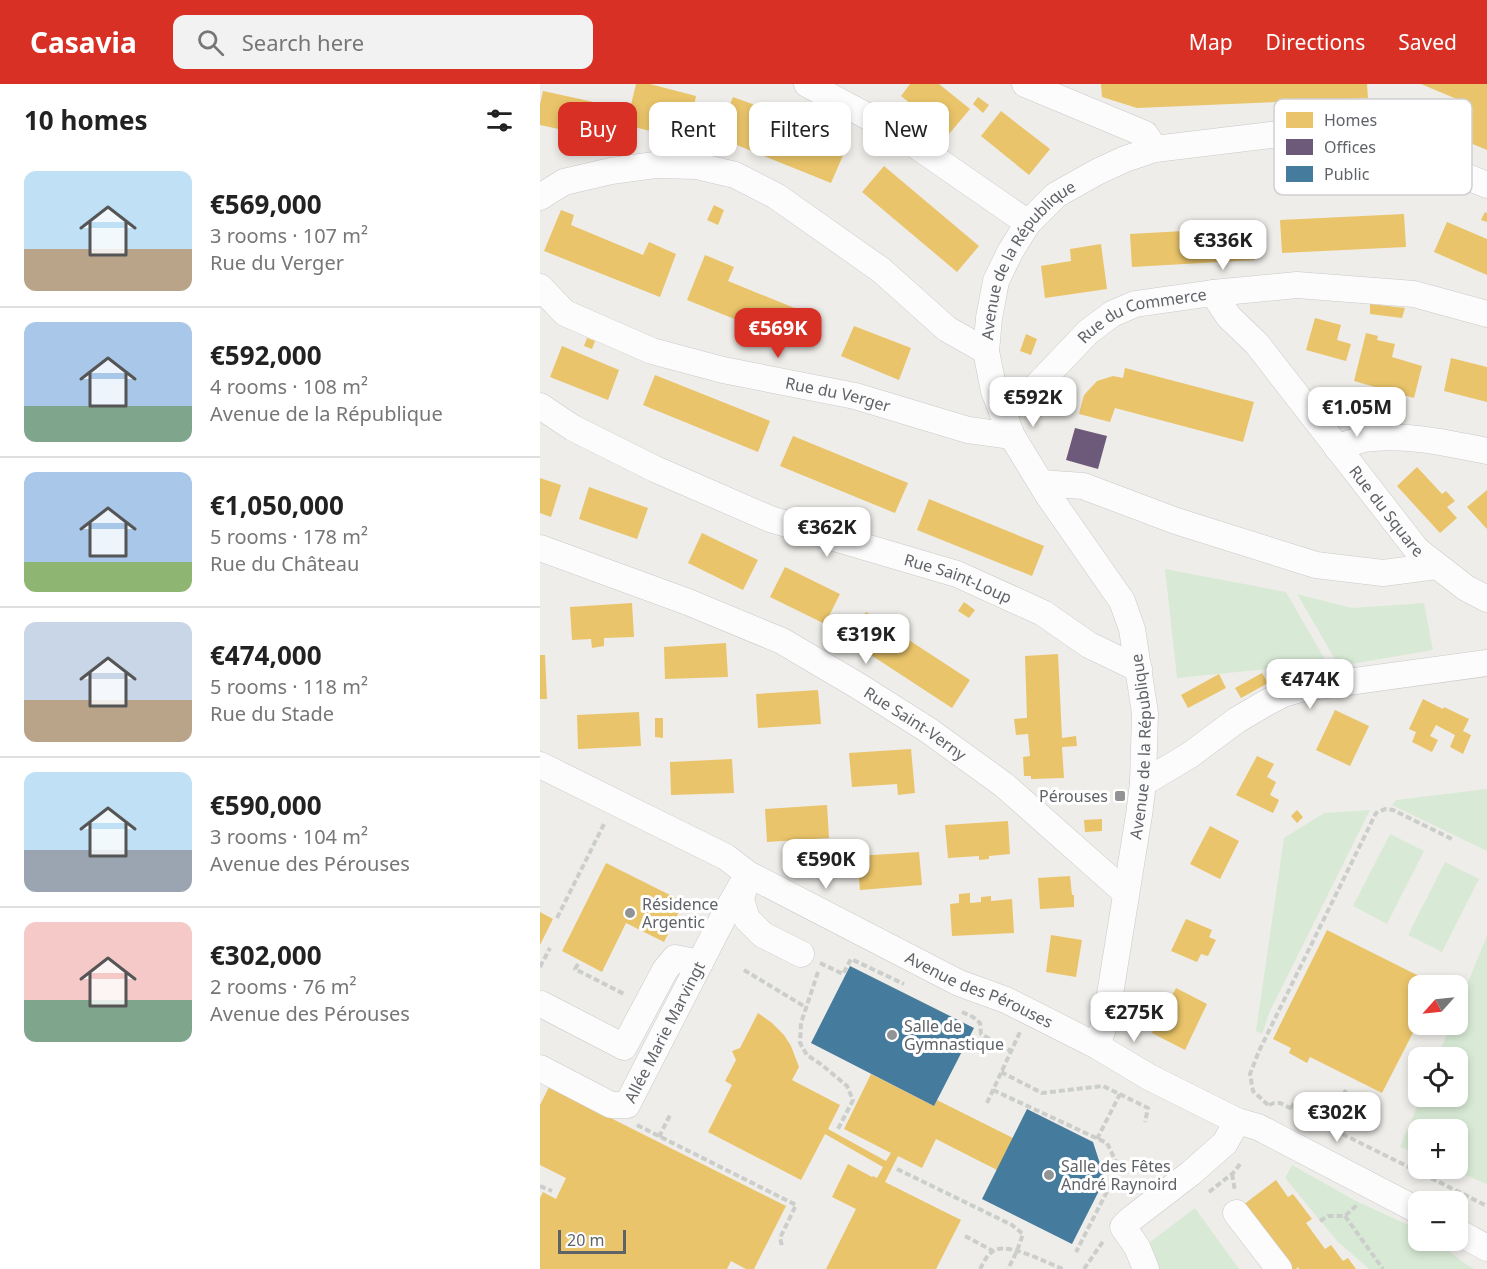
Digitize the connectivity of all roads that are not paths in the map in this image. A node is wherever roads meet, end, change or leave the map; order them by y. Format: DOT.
graph roads {
  1 [pos="807,84"];
  2 [pos="1025,84"];
  3 [pos="1274,135"];
  4 [pos="1155,149"];
  5 [pos="1472,179"];
  6 [pos="1487,185"];
  7 [pos="540,197"];
  8 [pos="1028,223"];
  9 [pos="540,287"];
  10 [pos="1213,293"];
  11 [pos="1487,314"];
  12 [pos="986,351"];
  13 [pos="540,406"];
  14 [pos="1002,412"];
  15 [pos="1012,436"];
  16 [pos="1337,448"];
  17 [pos="1487,451"];
  18 [pos="1041,483"];
  19 [pos="540,548"];
  20 [pos="1437,566"];
  21 [pos="1487,599"];
  22 [pos="1487,663"];
  23 [pos="1139,669"];
  24 [pos="540,765"];
  25 [pos="1143,783"];
  26 [pos="748,874"];
  27 [pos="1126,893"];
  28 [pos="815,958"];
  29 [pos="700,963"];
  30 [pos="541,1004"];
  31 [pos="1097,1047"];
  32 [pos="540,1068"];
  33 [pos="1255,1118"];
  34 [pos="1408,1205"];
  35 [pos="1236,1213"];
  36 [pos="1468,1238"];
  37 [pos="1487,1248"];
  38 [pos="1146,1269"];
  39 [pos="1279,1269"];
  1 -- 8 [label="street"];
  2 -- 4 [label="street"];
  3 -- 4 [label="street, Avenue de la République"];
  4 -- 8 [label="street, Avenue de la République"];
  5 -- 6 [label="street, Avenue de la République"];
  7 -- 12 [label="street"];
  8 -- 12 [label="street, Avenue de la République"];
  9 -- 15 [label="street, Rue du Verger"];
  10 -- 11 [label="street, Rue du Commerce"];
  10 -- 14 [label="street, Rue du Commerce"];
  10 -- 16 [label="street, Rue du Square"];
  12 -- 14 [label="street, Avenue de la République"];
  13 -- 23 [label="street, Rue Saint-Loup"];
  14 -- 15 [label="street, Avenue de la République"];
  15 -- 18 [label="street, Avenue de la République"];
  16 -- 17 [label="street"];
  16 -- 20 [label="street, Rue du Square"];
  18 -- 20 [label="street"];
  18 -- 23 [label="street, Avenue de la République"];
  19 -- 27 [label="street, Rue Saint-Verny"];
  20 -- 21 [label="street, Rue du Square"];
  22 -- 25 [label="street"];
  23 -- 25 [label="street, Avenue de la République"];
  24 -- 26 [label="street, Avenue des Pérouses"];
  25 -- 27 [label="street, Avenue de la République"];
  26 -- 28 [label="street"];
  26 -- 29 [label="street, Allée Marie Marvingt"];
  26 -- 31 [label="street, Avenue des Pérouses"];
  27 -- 31 [label="street, Avenue de la République"];
  29 -- 30 [label="street"];
  29 -- 32 [label="street, Allée Marie Marvingt"];
  31 -- 33 [label="street, Avenue des Pérouses"];
  33 -- 34 [label="street, Avenue des Pérouses"];
  33 -- 38 [label="street"];
  35 -- 39 [label="street"];
  36 -- 37 [label="street"];
}
